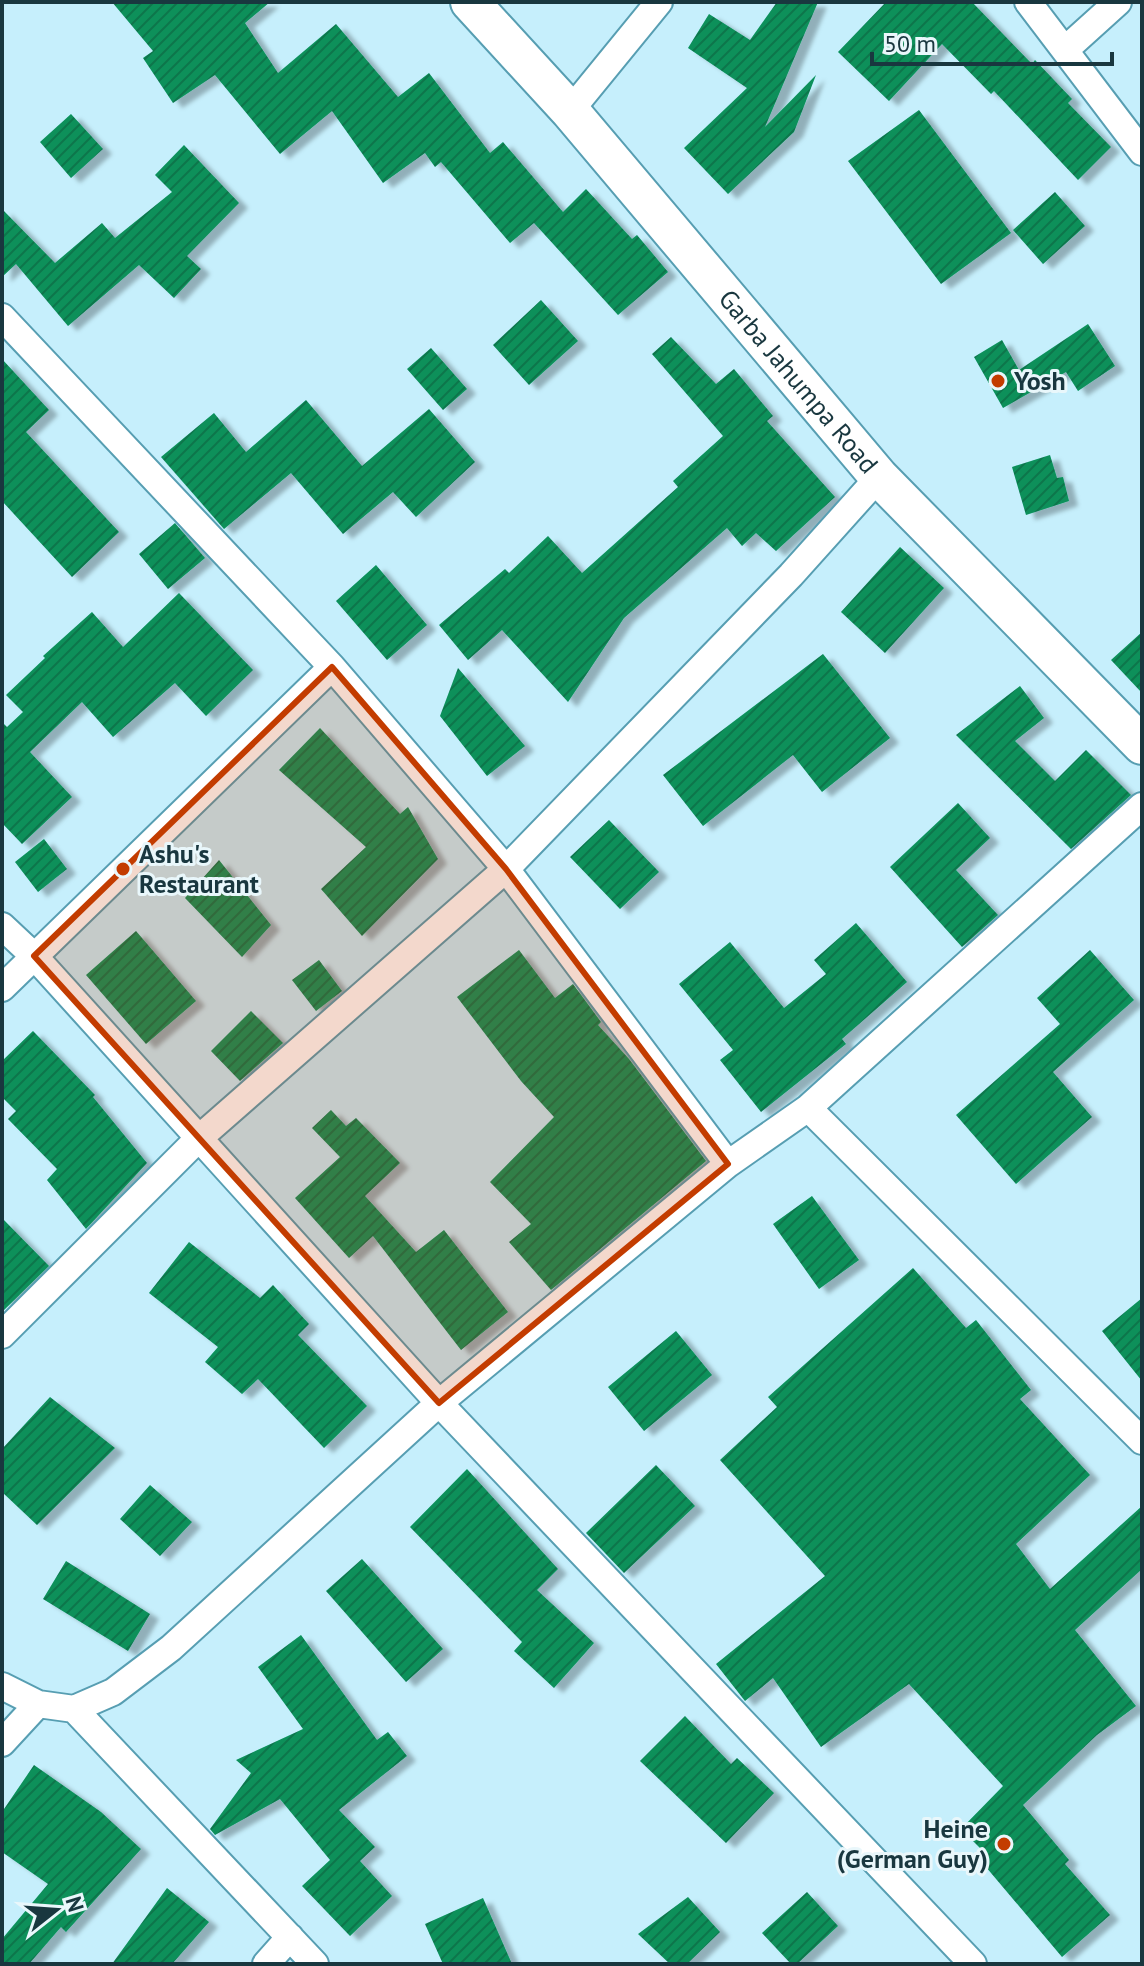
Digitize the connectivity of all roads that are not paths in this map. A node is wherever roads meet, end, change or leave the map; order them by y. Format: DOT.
graph roads {
  1 [pos="470,2"];
  2 [pos="659,2"];
  3 [pos="1028,2"];
  4 [pos="1118,2"];
  5 [pos="1066,49"];
  6 [pos="570,111"];
  7 [pos="1142,152"];
  8 [pos="2,317"];
  9 [pos="879,477"];
  10 [pos="332,667"];
  11 [pos="1142,745"];
  12 [pos="1142,806"];
  13 [pos="506,869"];
  14 [pos="2,926"];
  15 [pos="34,956"];
  16 [pos="2,988"];
  17 [pos="808,1108"];
  18 [pos="197,1140"];
  19 [pos="728,1164"];
  20 [pos="2,1335"];
  21 [pos="439,1403"];
  22 [pos="1142,1441"];
  23 [pos="2,1686"];
  24 [pos="38,1704"];
  25 [pos="74,1709"];
  26 [pos="2,1743"];
  27 [pos="290,1937"];
  28 [pos="266,1964"];
  29 [pos="315,1964"];
  30 [pos="973,1964"];
  1 -- 6 [label="street, Garba Jahumpa Road"];
  2 -- 6 [label="street"];
  3 -- 5 [label="street"];
  4 -- 5 [label="street"];
  5 -- 7 [label="street"];
  6 -- 9 [label="street, Garba Jahumpa Road"];
  8 -- 10 [label="street"];
  9 -- 11 [label="street, Garba Jahumpa Road"];
  9 -- 13 [label="street"];
  10 -- 13 [label="street"];
  10 -- 15 [label="street"];
  12 -- 17 [label="street"];
  13 -- 18 [label="street"];
  13 -- 19 [label="street"];
  14 -- 15 [label="street"];
  15 -- 16 [label="street"];
  15 -- 18 [label="street"];
  17 -- 19 [label="street"];
  17 -- 22 [label="street"];
  18 -- 20 [label="street"];
  18 -- 21 [label="street"];
  19 -- 21 [label="street"];
  21 -- 25 [label="street"];
  21 -- 30 [label="street"];
  23 -- 24 [label="street"];
  24 -- 25 [label="street"];
  24 -- 26 [label="street"];
  25 -- 27 [label="street"];
  27 -- 28 [label="street"];
  27 -- 29 [label="street"];
}
